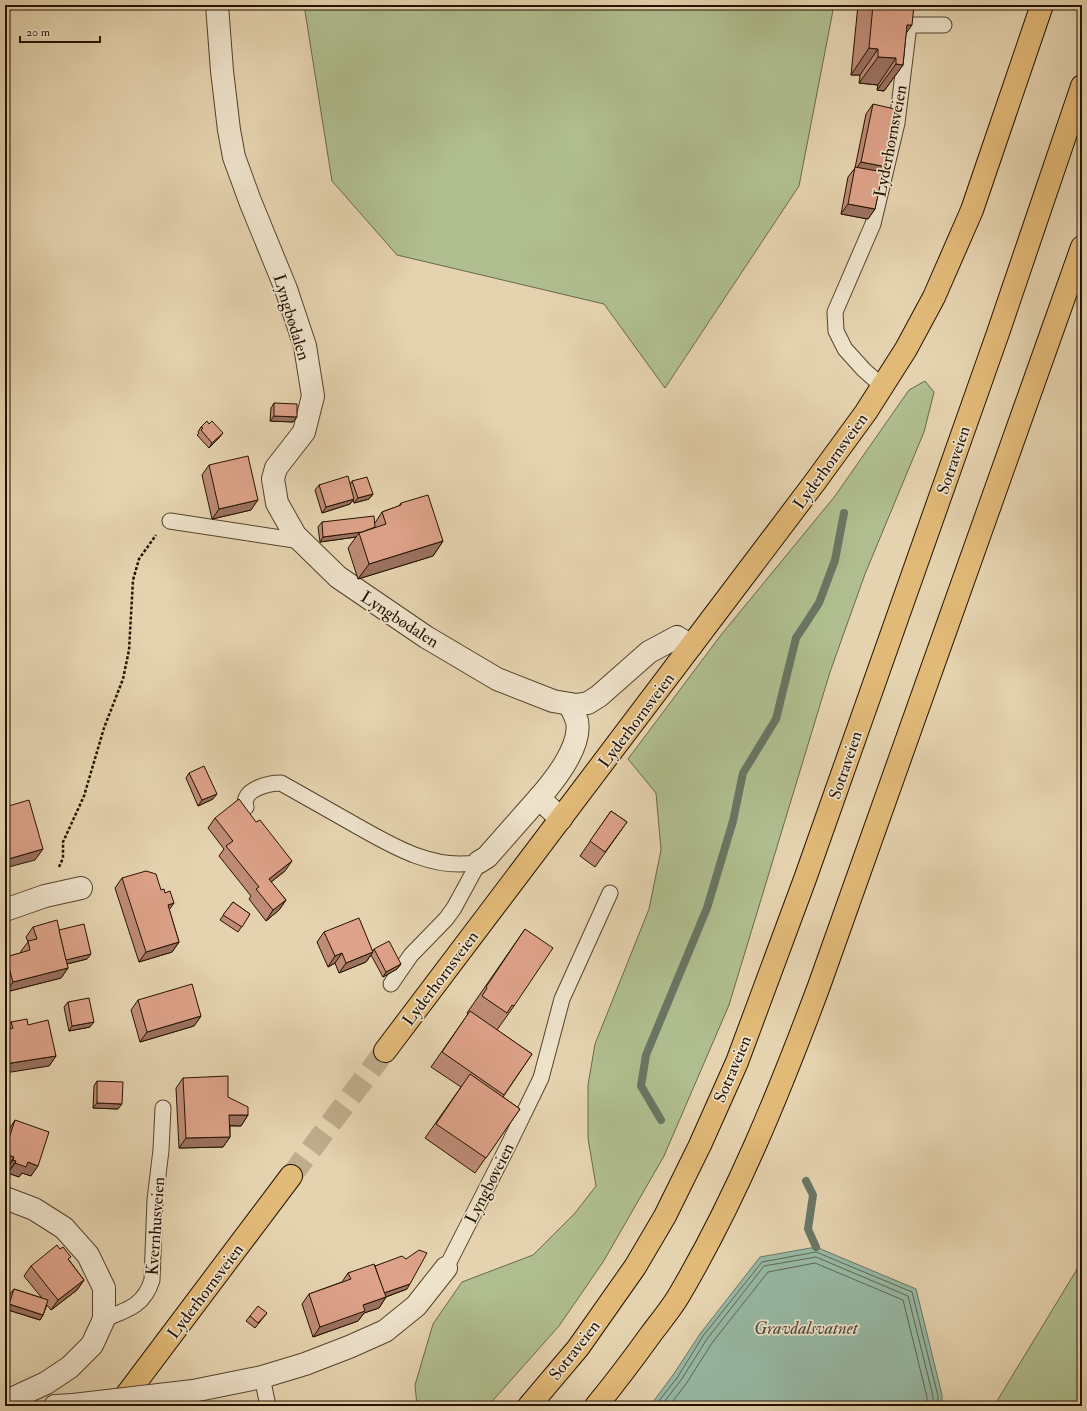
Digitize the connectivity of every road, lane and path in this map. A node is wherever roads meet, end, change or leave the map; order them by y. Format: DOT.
graph roads {
  1 [pos="217,5"];
  2 [pos="1042,5"];
  3 [pos="944,25"];
  4 [pos="1082,86"];
  5 [pos="1082,247"];
  6 [pos="882,386"];
  7 [pos="170,521"];
  8 [pos="301,541"];
  9 [pos="691,646"];
  10 [pos="569,704"];
  11 [pos="539,798"];
  12 [pos="246,807"];
  13 [pos="561,819"];
  14 [pos="479,862"];
  15 [pos="81,888"];
  16 [pos="610,893"];
  17 [pos="45,896"];
  18 [pos="5,910"];
  19 [pos="391,984"];
  20 [pos="385,1051"];
  21 [pos="163,1108"];
  22 [pos="291,1176"];
  23 [pos="5,1198"];
  24 [pos="446,1268"];
  25 [pos="104,1319"];
  26 [pos="262,1377"];
  27 [pos="5,1402"];
  28 [pos="64,1406"];
  29 [pos="118,1406"];
  30 [pos="268,1406"];
  31 [pos="529,1406"];
  32 [pos="596,1406"];
  1 -- 8 [label="street, Lyngbødalen"];
  2 -- 6 [label="main road, Lyderhornsveien"];
  3 -- 6 [label="lane, Lyderhornsveien"];
  4 -- 31 [label="main road, Sotraveien"];
  5 -- 32 [label="main road"];
  6 -- 9 [label="main road, Lyderhornsveien"];
  7 -- 8 [label="lane"];
  7 -- 17 [label="path"];
  8 -- 10 [label="street, Lyngbødalen"];
  9 -- 10 [label="street, Lyngbødalen"];
  9 -- 13 [label="main road, Lyderhornsveien"];
  10 -- 11 [label="street"];
  11 -- 13 [label="street"];
  11 -- 14 [label="street"];
  12 -- 14 [label="lane"];
  13 -- 20 [label="main road, Lyderhornsveien"];
  14 -- 19 [label="lane"];
  15 -- 17 [label="street"];
  16 -- 24 [label="lane, Lyngbøveien"];
  17 -- 18 [label="street"];
  21 -- 25 [label="lane, Kvernhusveien"];
  22 -- 29 [label="main road, Lyderhornsveien"];
  23 -- 25 [label="street"];
  24 -- 26 [label="street, Lyngbøveien"];
  25 -- 27 [label="street"];
  26 -- 28 [label="street, Lyngbøveien, bridge"];
  26 -- 30 [label="lane"];
}
